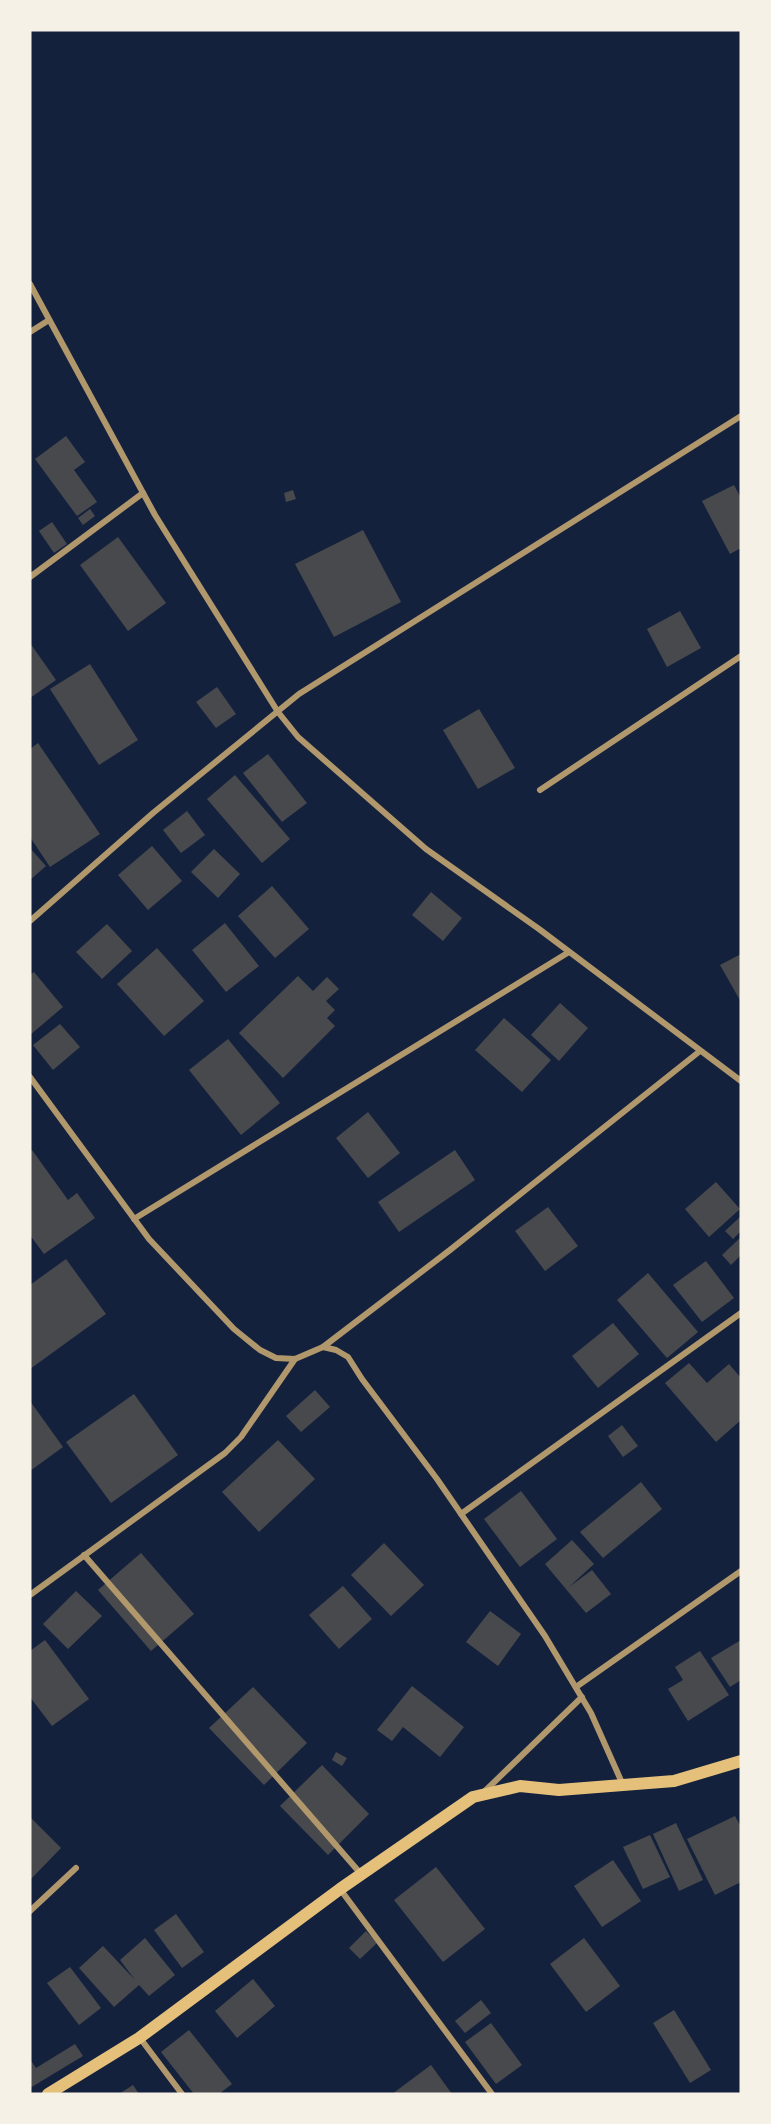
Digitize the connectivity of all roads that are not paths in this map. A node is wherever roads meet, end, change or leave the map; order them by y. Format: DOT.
graph roads {
  1 [pos="30,284"];
  2 [pos="49,320"];
  3 [pos="30,332"];
  4 [pos="741,416"];
  5 [pos="143,493"];
  6 [pos="30,577"];
  7 [pos="741,656"];
  8 [pos="278,712"];
  9 [pos="540,790"];
  10 [pos="30,921"];
  11 [pos="569,952"];
  12 [pos="700,1051"];
  13 [pos="30,1077"];
  14 [pos="741,1081"];
  15 [pos="134,1219"];
  16 [pos="741,1313"];
  17 [pos="323,1347"];
  18 [pos="295,1359"];
  19 [pos="461,1514"];
  20 [pos="84,1555"];
  21 [pos="741,1571"];
  22 [pos="30,1595"];
  23 [pos="576,1687"];
  24 [pos="582,1697"];
  25 [pos="741,1761"];
  26 [pos="623,1785"];
  27 [pos="480,1796"];
  28 [pos="76,1868"];
  29 [pos="362,1875"];
  30 [pos="340,1889"];
  31 [pos="30,1911"];
  32 [pos="139,2038"];
  33 [pos="48,2094"];
  34 [pos="182,2094"];
  35 [pos="492,2094"];
  1 -- 2 [label="street"];
  2 -- 3 [label="street"];
  2 -- 5 [label="street"];
  4 -- 8 [label="street"];
  5 -- 6 [label="street"];
  5 -- 8 [label="street"];
  7 -- 9 [label="street"];
  8 -- 10 [label="street"];
  8 -- 11 [label="street"];
  11 -- 12 [label="street"];
  11 -- 15 [label="street"];
  12 -- 14 [label="street"];
  12 -- 17 [label="street"];
  13 -- 15 [label="street"];
  15 -- 18 [label="street"];
  16 -- 19 [label="street"];
  17 -- 18 [label="street"];
  17 -- 19 [label="street"];
  18 -- 20 [label="street"];
  19 -- 23 [label="street"];
  20 -- 22 [label="street"];
  20 -- 29 [label="street"];
  21 -- 23 [label="street"];
  23 -- 24 [label="street"];
  24 -- 26 [label="street"];
  24 -- 27 [label="street"];
  25 -- 26 [label="main road"];
  26 -- 27 [label="main road"];
  27 -- 29 [label="main road"];
  28 -- 31 [label="street"];
  29 -- 30 [label="main road"];
  30 -- 32 [label="main road"];
  30 -- 35 [label="street"];
  32 -- 33 [label="main road"];
  32 -- 34 [label="street"];
}
